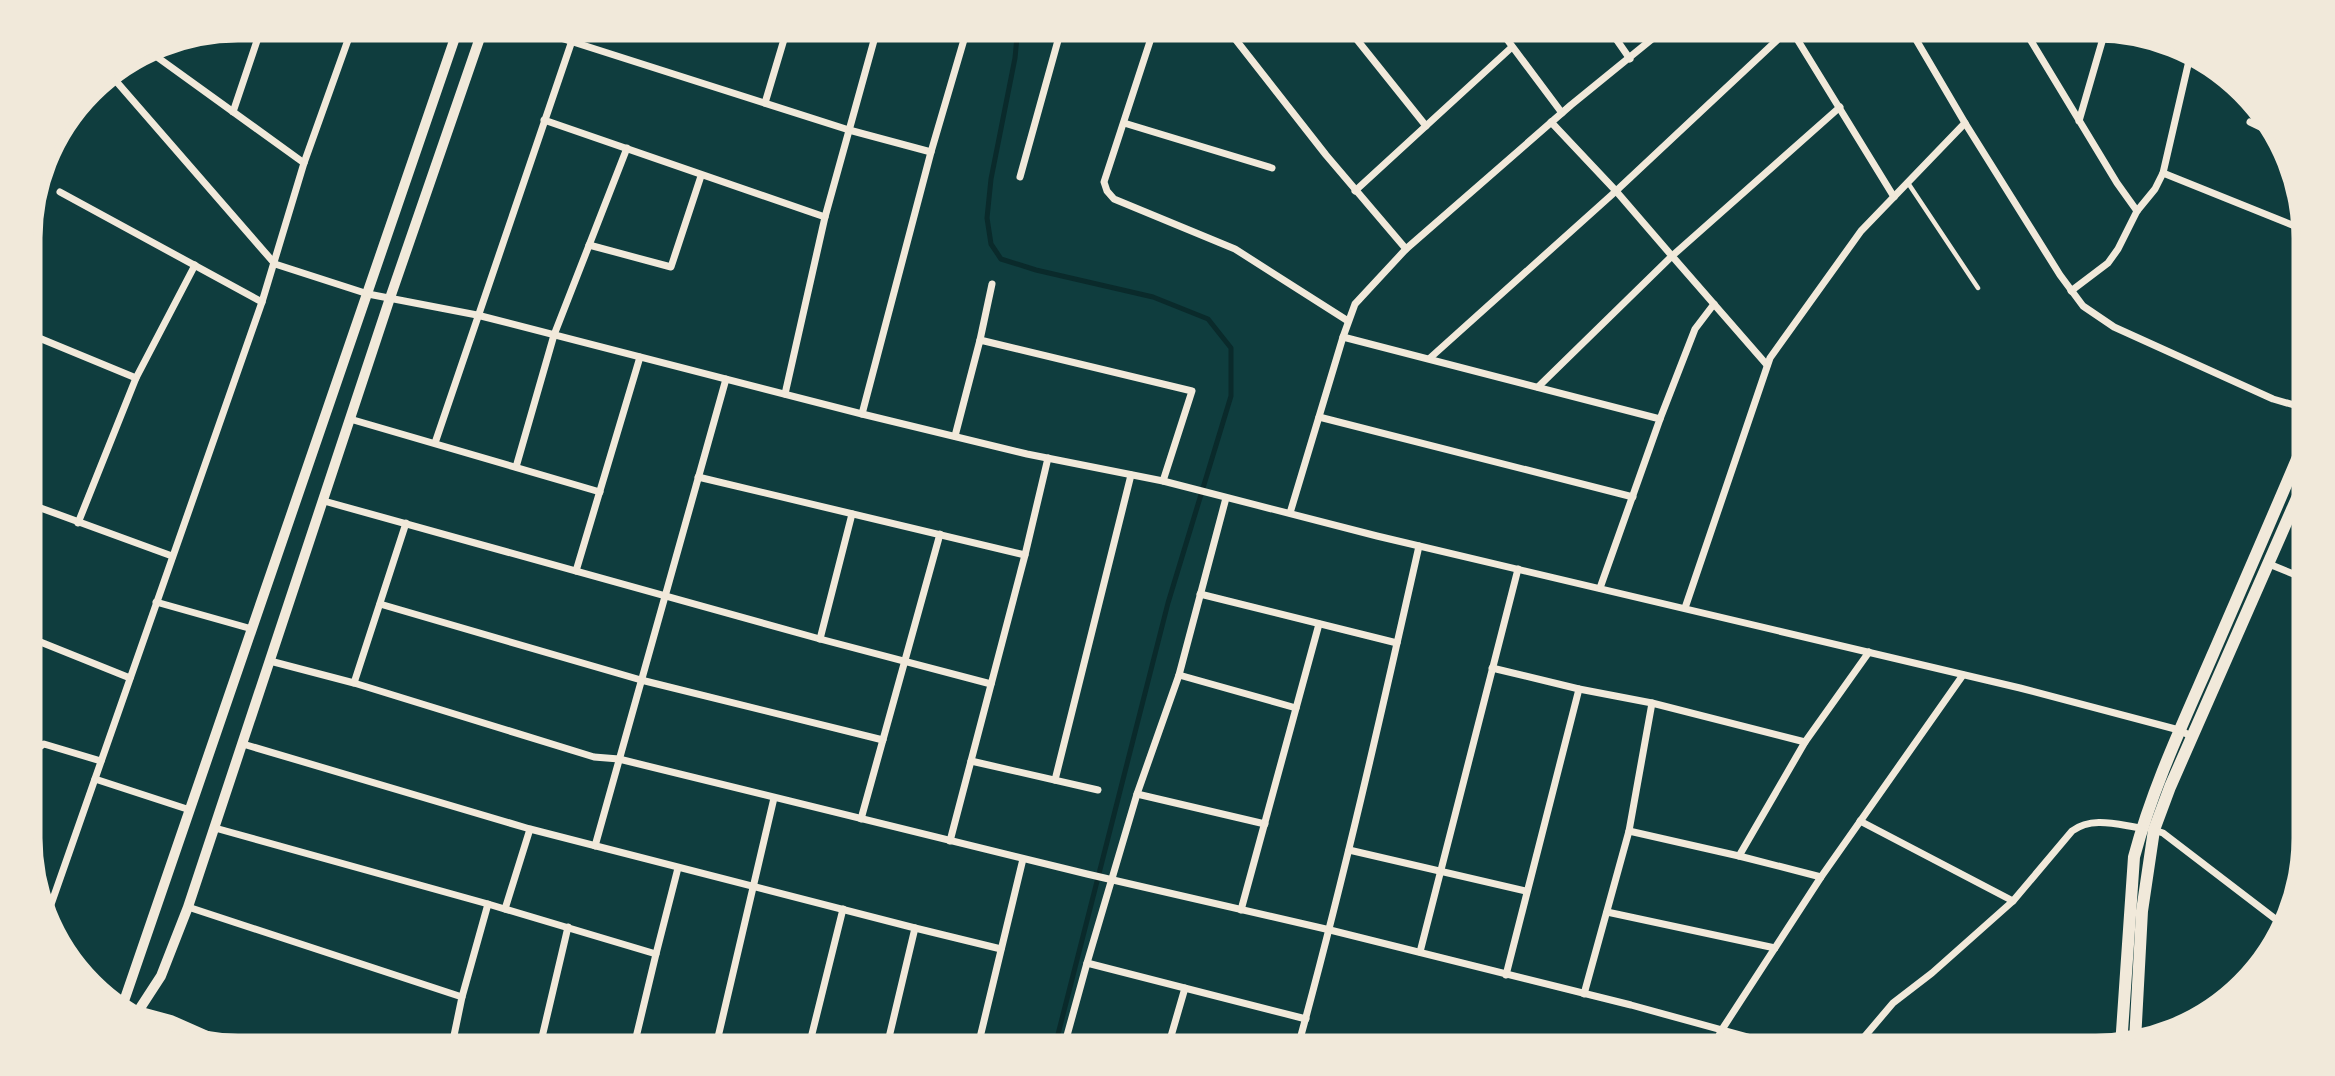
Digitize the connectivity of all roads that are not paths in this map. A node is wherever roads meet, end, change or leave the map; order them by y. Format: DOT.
graph roads {
  1 [pos="1236,38"];
  2 [pos="1356,38"];
  3 [pos="1506,38"];
  4 [pos="1616,38"];
  5 [pos="1654,38"];
  6 [pos="1778,38"];
  7 [pos="1797,38"];
  8 [pos="2029,38"];
  9 [pos="2103,38"];
  10 [pos="258,39"];
  11 [pos="348,39"];
  12 [pos="455,39"];
  13 [pos="480,39"];
  14 [pos="568,39"];
  15 [pos="784,39"];
  16 [pos="874,39"];
  17 [pos="964,39"];
  18 [pos="1059,39"];
  19 [pos="1151,39"];
  20 [pos="1916,39"];
  21 [pos="572,40"];
  22 [pos="1512,47"];
  23 [pos="156,56"];
  24 [pos="1630,59"];
  25 [pos="2189,61"];
  26 [pos="115,81"];
  27 [pos="765,103"];
  28 [pos="1840,107"];
  29 [pos="233,112"];
  30 [pos="1562,113"];
  31 [pos="544,120"];
  32 [pos="2080,121"];
  33 [pos="1551,122"];
  34 [pos="2249,122"];
  35 [pos="1124,123"];
  36 [pos="1965,124"];
  37 [pos="1426,126"];
  38 [pos="2263,129"];
  39 [pos="849,130"];
  40 [pos="627,148"];
  41 [pos="930,152"];
  42 [pos="304,163"];
  43 [pos="1272,169"];
  44 [pos="2163,173"];
  45 [pos="701,176"];
  46 [pos="1020,177"];
  47 [pos="1908,183"];
  48 [pos="1355,191"];
  49 [pos="1616,191"];
  50 [pos="60,192"];
  51 [pos="1894,197"];
  52 [pos="2137,211"];
  53 [pos="825,217"];
  54 [pos="2296,226"];
  55 [pos="589,245"];
  56 [pos="1406,249"];
  57 [pos="1672,256"];
  58 [pos="275,264"];
  59 [pos="195,265"];
  60 [pos="992,284"];
  61 [pos="1978,288"];
  62 [pos="2071,291"];
  63 [pos="368,294"];
  64 [pos="390,298"];
  65 [pos="262,302"];
  66 [pos="1714,304"];
  67 [pos="477,315"];
  68 [pos="1348,321"];
  69 [pos="554,335"];
  70 [pos="1343,337"];
  71 [pos="39,338"];
  72 [pos="980,340"];
  73 [pos="640,357"];
  74 [pos="1430,358"];
  75 [pos="1767,365"];
  76 [pos="136,378"];
  77 [pos="726,380"];
  78 [pos="1538,387"];
  79 [pos="785,394"];
  80 [pos="2296,406"];
  81 [pos="862,414"];
  82 [pos="1318,417"];
  83 [pos="350,419"];
  84 [pos="1661,419"];
  85 [pos="955,436"];
  86 [pos="435,443"];
  87 [pos="1048,458"];
  88 [pos="2296,461"];
  89 [pos="516,467"];
  90 [pos="1131,475"];
  91 [pos="698,477"];
  92 [pos="1163,481"];
  93 [pos="600,492"];
  94 [pos="1633,497"];
  95 [pos="1226,498"];
  96 [pos="324,501"];
  97 [pos="2296,501"];
  98 [pos="39,508"];
  99 [pos="852,513"];
  100 [pos="1290,513"];
  101 [pos="78,523"];
  102 [pos="406,523"];
  103 [pos="940,534"];
  104 [pos="1419,546"];
  105 [pos="1025,555"];
  106 [pos="172,556"];
  107 [pos="2269,564"];
  108 [pos="1518,569"];
  109 [pos="576,571"];
  110 [pos="2296,575"];
  111 [pos="1600,588"];
  112 [pos="1200,594"];
  113 [pos="664,595"];
  114 [pos="156,602"];
  115 [pos="380,604"];
  116 [pos="1685,608"];
  117 [pos="1319,624"];
  118 [pos="252,629"];
  119 [pos="820,639"];
  120 [pos="39,642"];
  121 [pos="1397,643"];
  122 [pos="1869,652"];
  123 [pos="904,660"];
  124 [pos="270,661"];
  125 [pos="1492,668"];
  126 [pos="1179,675"];
  127 [pos="1963,675"];
  128 [pos="130,678"];
  129 [pos="641,680"];
  130 [pos="354,683"];
  131 [pos="991,684"];
  132 [pos="1579,689"];
  133 [pos="1652,703"];
  134 [pos="1297,708"];
  135 [pos="2179,730"];
  136 [pos="2193,737"];
  137 [pos="883,740"];
  138 [pos="1805,742"];
  139 [pos="243,744"];
  140 [pos="39,747"];
  141 [pos="620,759"];
  142 [pos="101,761"];
  143 [pos="971,761"];
  144 [pos="95,779"];
  145 [pos="1055,780"];
  146 [pos="1098,790"];
  147 [pos="1138,794"];
  148 [pos="774,798"];
  149 [pos="190,810"];
  150 [pos="861,819"];
  151 [pos="1860,821"];
  152 [pos="1265,824"];
  153 [pos="215,828"];
  154 [pos="530,829"];
  155 [pos="2148,829"];
  156 [pos="1629,831"];
  157 [pos="950,841"];
  158 [pos="595,846"];
  159 [pos="1349,850"];
  160 [pos="1739,856"];
  161 [pos="1023,859"];
  162 [pos="678,868"];
  163 [pos="1441,872"];
  164 [pos="1821,877"];
  165 [pos="1108,879"];
  166 [pos="754,886"];
  167 [pos="1526,891"];
  168 [pos="2013,901"];
  169 [pos="488,904"];
  170 [pos="51,905"];
  171 [pos="188,907"];
  172 [pos="505,909"];
  173 [pos="843,909"];
  174 [pos="1241,910"];
  175 [pos="1607,912"];
  176 [pos="2278,921"];
  177 [pos="568,927"];
  178 [pos="915,928"];
  179 [pos="1330,930"];
  180 [pos="1775,948"];
  181 [pos="1001,949"];
  182 [pos="1420,953"];
  183 [pos="656,954"];
  184 [pos="1087,963"];
  185 [pos="1506,975"];
  186 [pos="1185,988"];
  187 [pos="1584,994"];
  188 [pos="462,997"];
  189 [pos="124,1001"];
  190 [pos="139,1011"];
  191 [pos="149,1016"];
  192 [pos="1306,1019"];
  193 [pos="1721,1031"];
  194 [pos="2135,1034"];
  195 [pos="204,1035"];
  196 [pos="2122,1036"];
  197 [pos="1300,1037"];
  198 [pos="1718,1037"];
  199 [pos="1745,1037"];
  200 [pos="1864,1037"];
  201 [pos="454,1038"];
  202 [pos="542,1038"];
  203 [pos="636,1038"];
  204 [pos="718,1038"];
  205 [pos="811,1038"];
  206 [pos="889,1038"];
  207 [pos="980,1038"];
  208 [pos="1066,1038"];
  209 [pos="1170,1038"];
  1 -- 48 [label="street"];
  2 -- 37 [label="street"];
  3 -- 22 [label="street"];
  4 -- 24 [label="street"];
  5 -- 24 [label="street"];
  6 -- 49 [label="street"];
  7 -- 28 [label="street"];
  8 -- 32 [label="street"];
  9 -- 32 [label="street"];
  10 -- 29 [label="street"];
  11 -- 42 [label="street"];
  12 -- 63 [label="street"];
  13 -- 64 [label="street"];
  14 -- 21 [label="street"];
  15 -- 27 [label="street"];
  16 -- 39 [label="street"];
  17 -- 41 [label="street"];
  18 -- 46 [label="street"];
  19 -- 35 [label="street"];
  20 -- 36 [label="street"];
  21 -- 27 [label="street"];
  21 -- 31 [label="street"];
  22 -- 30 [label="street"];
  22 -- 37 [label="street"];
  23 -- 29 [label="street"];
  24 -- 30 [label="street"];
  25 -- 44 [label="street"];
  26 -- 58 [label="street"];
  27 -- 39 [label="street"];
  28 -- 51 [label="street"];
  28 -- 57 [label="street"];
  29 -- 42 [label="street"];
  30 -- 33 [label="street"];
  31 -- 40 [label="street"];
  31 -- 67 [label="street"];
  32 -- 52 [label="street"];
  33 -- 49 [label="street"];
  33 -- 56 [label="street"];
  34 -- 38 [label="street"];
  35 -- 43 [label="street"];
  35 -- 68 [label="street"];
  36 -- 47 [label="street"];
  36 -- 62 [label="street"];
  37 -- 48 [label="street"];
  39 -- 41 [label="street"];
  39 -- 53 [label="street"];
  40 -- 45 [label="street"];
  40 -- 55 [label="street"];
  41 -- 81 [label="street"];
  42 -- 58 [label="street"];
  44 -- 52 [label="street"];
  44 -- 54 [label="street"];
  45 -- 53 [label="street"];
  45 -- 55 [label="street"];
  47 -- 51 [label="street"];
  47 -- 61 [label="lane"];
  48 -- 56 [label="street"];
  49 -- 57 [label="street"];
  49 -- 74 [label="street"];
  50 -- 59 [label="street"];
  51 -- 75 [label="street"];
  52 -- 62 [label="street"];
  53 -- 79 [label="street"];
  55 -- 69 [label="street"];
  56 -- 68 [label="street"];
  57 -- 66 [label="street"];
  57 -- 78 [label="street"];
  58 -- 63 [label="street"];
  58 -- 65 [label="street"];
  59 -- 65 [label="street"];
  59 -- 76 [label="street"];
  60 -- 72 [label="street"];
  62 -- 80 [label="street"];
  63 -- 64 [label="street"];
  63 -- 118 [label="street"];
  64 -- 67 [label="street"];
  64 -- 83 [label="street"];
  65 -- 106 [label="street"];
  66 -- 75 [label="street"];
  66 -- 84 [label="street"];
  67 -- 69 [label="street"];
  67 -- 86 [label="street"];
  68 -- 70 [label="street"];
  69 -- 73 [label="street"];
  69 -- 89 [label="street"];
  70 -- 74 [label="street"];
  70 -- 82 [label="street"];
  71 -- 76 [label="street"];
  72 -- 85 [label="street"];
  72 -- 92 [label="street"];
  73 -- 77 [label="street"];
  73 -- 93 [label="street"];
  74 -- 78 [label="street"];
  75 -- 116 [label="street"];
  76 -- 101 [label="street"];
  77 -- 79 [label="street"];
  77 -- 91 [label="street"];
  78 -- 84 [label="street"];
  79 -- 81 [label="street"];
  81 -- 85 [label="street"];
  82 -- 94 [label="street"];
  82 -- 100 [label="street"];
  83 -- 86 [label="street"];
  83 -- 96 [label="street"];
  84 -- 94 [label="street"];
  85 -- 87 [label="street"];
  86 -- 89 [label="street"];
  87 -- 90 [label="street"];
  87 -- 105 [label="street"];
  88 -- 135 [label="main road"];
  89 -- 93 [label="street"];
  90 -- 92 [label="street"];
  90 -- 145 [label="street"];
  91 -- 99 [label="street"];
  91 -- 113 [label="street"];
  92 -- 95 [label="street"];
  93 -- 109 [label="street"];
  94 -- 111 [label="street"];
  95 -- 100 [label="street"];
  95 -- 112 [label="street"];
  96 -- 102 [label="street"];
  96 -- 124 [label="street"];
  97 -- 107 [label="main road"];
  98 -- 101 [label="street"];
  99 -- 103 [label="street"];
  99 -- 119 [label="street"];
  100 -- 104 [label="street"];
  101 -- 106 [label="street"];
  102 -- 109 [label="street"];
  102 -- 115 [label="street"];
  103 -- 105 [label="street"];
  103 -- 123 [label="street"];
  104 -- 108 [label="street"];
  104 -- 121 [label="street"];
  105 -- 131 [label="street"];
  106 -- 114 [label="street"];
  107 -- 110 [label="street"];
  107 -- 136 [label="main road"];
  108 -- 111 [label="street"];
  108 -- 125 [label="street"];
  109 -- 113 [label="street"];
  111 -- 116 [label="street"];
  112 -- 117 [label="street"];
  112 -- 126 [label="street"];
  113 -- 119 [label="street"];
  113 -- 129 [label="street"];
  114 -- 118 [label="street"];
  114 -- 128 [label="street"];
  115 -- 129 [label="street"];
  115 -- 130 [label="street"];
  116 -- 122 [label="street"];
  117 -- 121 [label="street"];
  117 -- 134 [label="street"];
  118 -- 149 [label="street"];
  119 -- 123 [label="street"];
  120 -- 128 [label="street"];
  121 -- 159 [label="street"];
  122 -- 127 [label="street"];
  122 -- 138 [label="street"];
  123 -- 131 [label="street"];
  123 -- 137 [label="street"];
  124 -- 130 [label="street"];
  124 -- 139 [label="street"];
  125 -- 132 [label="street"];
  125 -- 163 [label="street"];
  126 -- 134 [label="street"];
  126 -- 147 [label="street"];
  127 -- 135 [label="street"];
  127 -- 151 [label="street"];
  128 -- 142 [label="street"];
  129 -- 137 [label="street"];
  129 -- 141 [label="street"];
  130 -- 141 [label="street"];
  131 -- 143 [label="street"];
  132 -- 133 [label="street"];
  132 -- 167 [label="street"];
  133 -- 138 [label="street"];
  133 -- 156 [label="street"];
  134 -- 152 [label="street"];
  135 -- 136 [label="street"];
  135 -- 155 [label="main road"];
  136 -- 155 [label="main road"];
  137 -- 150 [label="street"];
  138 -- 160 [label="street"];
  139 -- 153 [label="street"];
  139 -- 154 [label="street"];
  140 -- 142 [label="street"];
  141 -- 148 [label="street"];
  141 -- 158 [label="street"];
  142 -- 144 [label="street"];
  143 -- 145 [label="street"];
  143 -- 157 [label="street"];
  144 -- 149 [label="street"];
  144 -- 170 [label="street"];
  145 -- 146 [label="street"];
  147 -- 152 [label="street"];
  147 -- 165 [label="street"];
  148 -- 150 [label="street"];
  148 -- 166 [label="street"];
  149 -- 189 [label="street"];
  150 -- 157 [label="street"];
  151 -- 164 [label="street"];
  151 -- 168 [label="street"];
  152 -- 174 [label="street"];
  153 -- 169 [label="street"];
  153 -- 171 [label="street"];
  154 -- 158 [label="street"];
  154 -- 172 [label="street"];
  155 -- 168 [label="street"];
  155 -- 176 [label="street"];
  155 -- 194 [label="main road"];
  155 -- 196 [label="main road"];
  156 -- 160 [label="street"];
  156 -- 175 [label="street"];
  157 -- 161 [label="street"];
  158 -- 162 [label="street"];
  159 -- 163 [label="street"];
  159 -- 179 [label="street"];
  160 -- 164 [label="street"];
  161 -- 165 [label="street"];
  161 -- 181 [label="street"];
  162 -- 166 [label="street"];
  162 -- 183 [label="street"];
  163 -- 167 [label="street"];
  163 -- 182 [label="street"];
  164 -- 180 [label="street"];
  165 -- 174 [label="street"];
  165 -- 184 [label="street"];
  166 -- 173 [label="street"];
  166 -- 204 [label="street"];
  167 -- 185 [label="street"];
  168 -- 200 [label="street"];
  169 -- 172 [label="street"];
  169 -- 188 [label="street"];
  171 -- 188 [label="street"];
  171 -- 190 [label="street"];
  172 -- 177 [label="street"];
  173 -- 178 [label="street"];
  173 -- 205 [label="street"];
  174 -- 179 [label="street"];
  175 -- 180 [label="street"];
  175 -- 187 [label="street"];
  177 -- 183 [label="street"];
  177 -- 202 [label="street"];
  178 -- 181 [label="street"];
  178 -- 206 [label="street"];
  179 -- 182 [label="street"];
  179 -- 192 [label="street"];
  180 -- 193 [label="street"];
  181 -- 207 [label="street"];
  182 -- 185 [label="street"];
  183 -- 203 [label="street"];
  184 -- 186 [label="street"];
  184 -- 208 [label="street"];
  185 -- 187 [label="street"];
  186 -- 192 [label="street"];
  186 -- 209 [label="street"];
  187 -- 193 [label="street"];
  188 -- 201 [label="street"];
  191 -- 195 [label="street"];
  192 -- 197 [label="street"];
  193 -- 198 [label="street"];
  193 -- 199 [label="street"];
}
